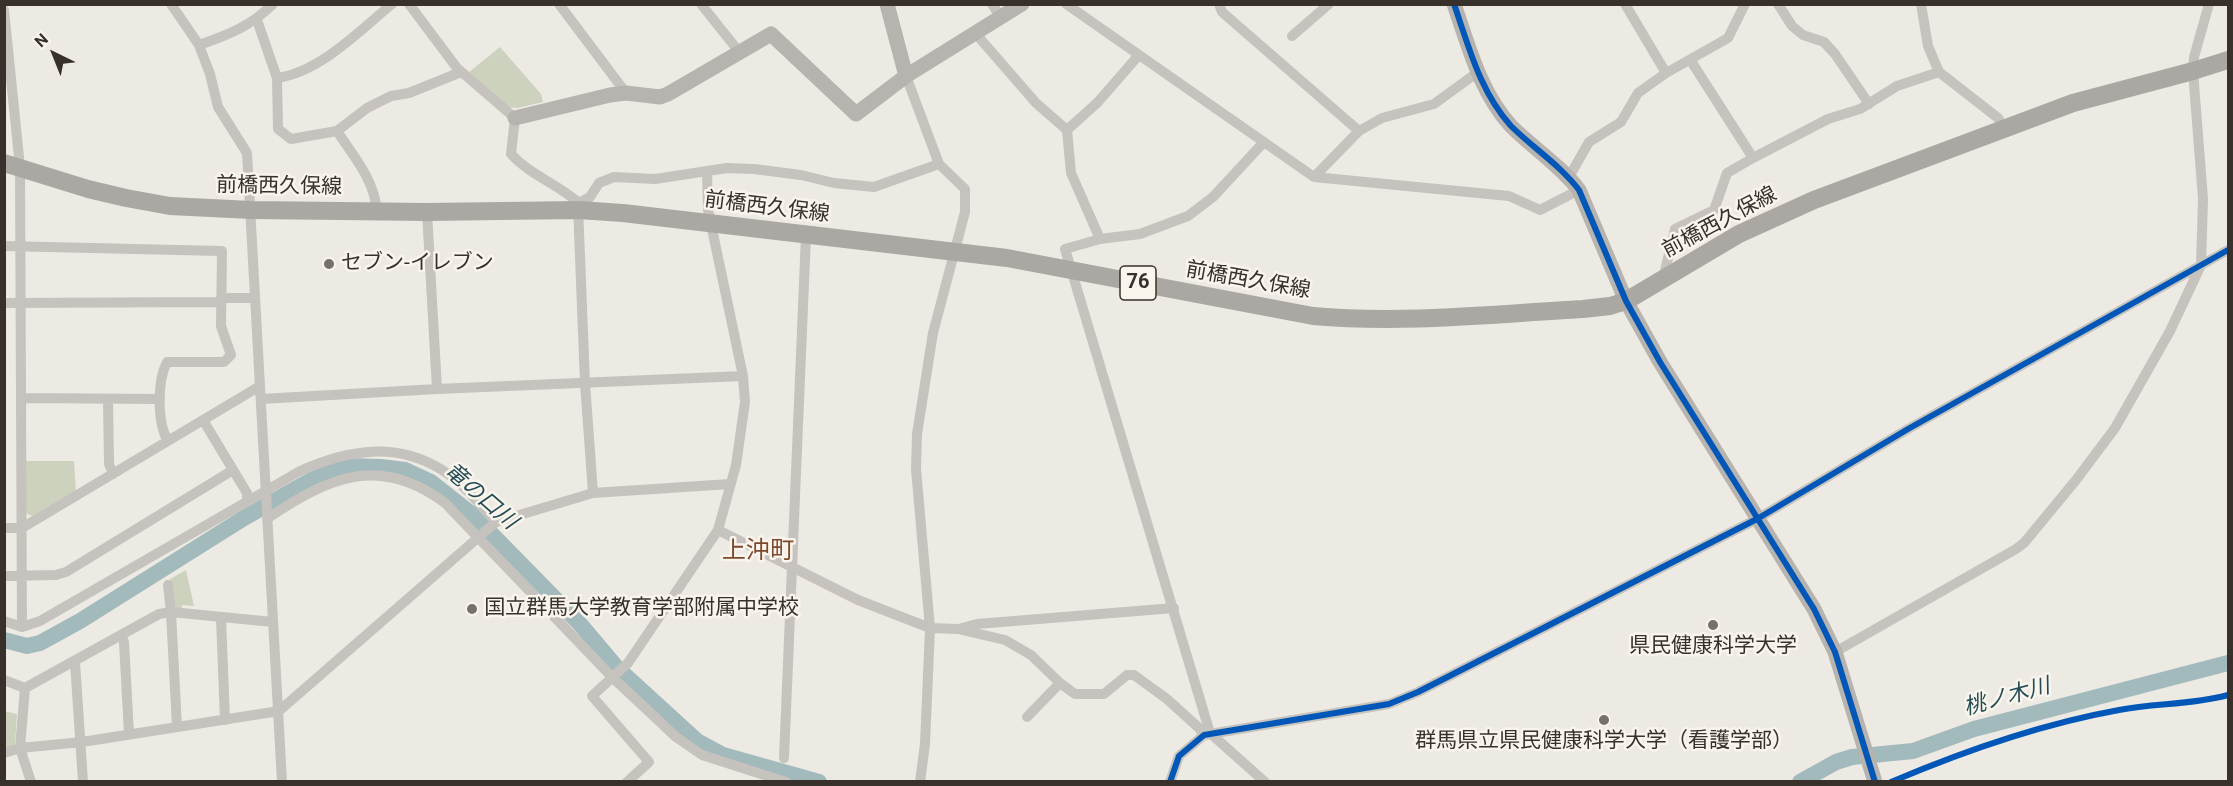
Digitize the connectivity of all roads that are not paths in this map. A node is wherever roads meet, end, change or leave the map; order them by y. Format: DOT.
graph roads {
  1 [pos="171,4"];
  2 [pos="273,4"];
  3 [pos="392,4"];
  4 [pos="409,4"];
  5 [pos="559,4"];
  6 [pos="701,4"];
  7 [pos="887,4"];
  8 [pos="992,4"];
  9 [pos="1022,4"];
  10 [pos="1066,4"];
  11 [pos="1219,4"];
  12 [pos="1329,4"];
  13 [pos="1454,4"];
  14 [pos="1625,4"];
  15 [pos="1745,4"];
  16 [pos="1778,4"];
  17 [pos="1920,4"];
  18 [pos="2209,4"];
  19 [pos="4,10"];
  20 [pos="1001,18"];
  21 [pos="257,20"];
  22 [pos="976,34"];
  23 [pos="1292,36"];
  24 [pos="199,45"];
  25 [pos="740,54"];
  26 [pos="1138,56"];
  27 [pos="2229,60"];
  28 [pos="1691,61"];
  29 [pos="2193,71"];
  30 [pos="461,72"];
  31 [pos="1478,72"];
  32 [pos="1939,72"];
  33 [pos="1666,73"];
  34 [pos="906,76"];
  35 [pos="277,78"];
  36 [pos="626,93"];
  37 [pos="1869,104"];
  38 [pos="515,118"];
  39 [pos="2004,129"];
  40 [pos="1067,130"];
  41 [pos="1359,131"];
  42 [pos="337,132"];
  43 [pos="1264,142"];
  44 [pos="1753,158"];
  45 [pos="12,165"];
  46 [pos="939,165"];
  47 [pos="707,171"];
  48 [pos="1314,177"];
  49 [pos="1569,177"];
  50 [pos="1578,190"];
  51 [pos="578,206"];
  52 [pos="250,210"];
  53 [pos="377,211"];
  54 [pos="427,212"];
  55 [pos="711,224"];
  56 [pos="806,235"];
  57 [pos="1100,238"];
  58 [pos="4,246"];
  59 [pos="20,247"];
  60 [pos="2229,250"];
  61 [pos="953,252"];
  62 [pos="2201,265"];
  63 [pos="1070,270"];
  64 [pos="1663,279"];
  65 [pos="255,298"];
  66 [pos="221,300"];
  67 [pos="1626,301"];
  68 [pos="4,303"];
  69 [pos="20,303"];
  70 [pos="743,376"];
  71 [pos="585,382"];
  72 [pos="260,386"];
  73 [pos="438,389"];
  74 [pos="21,399"];
  75 [pos="108,399"];
  76 [pos="160,399"];
  77 [pos="261,399"];
  78 [pos="203,420"];
  79 [pos="168,441"];
  80 [pos="233,470"];
  81 [pos="113,474"];
  82 [pos="730,484"];
  83 [pos="267,491"];
  84 [pos="593,492"];
  85 [pos="247,501"];
  86 [pos="268,516"];
  87 [pos="1757,519"];
  88 [pos="495,522"];
  89 [pos="4,528"];
  90 [pos="22,528"];
  91 [pos="718,530"];
  92 [pos="478,537"];
  93 [pos="792,567"];
  94 [pos="4,576"];
  95 [pos="22,576"];
  96 [pos="168,585"];
  97 [pos="1174,608"];
  98 [pos="171,612"];
  99 [pos="221,618"];
  100 [pos="4,621"];
  101 [pos="273,622"];
  102 [pos="22,627"];
  103 [pos="930,628"];
  104 [pos="958,629"];
  105 [pos="120,635"];
  106 [pos="1835,652"];
  107 [pos="75,662"];
  108 [pos="614,676"];
  109 [pos="4,680"];
  110 [pos="1060,683"];
  111 [pos="25,688"];
  112 [pos="279,711"];
  113 [pos="1027,717"];
  114 [pos="225,720"];
  115 [pos="177,727"];
  116 [pos="129,734"];
  117 [pos="1207,734"];
  118 [pos="82,742"];
  119 [pos="20,748"];
  120 [pos="4,753"];
  121 [pos="784,758"];
  122 [pos="767,779"];
  123 [pos="32,782"];
  124 [pos="83,782"];
  125 [pos="282,782"];
  126 [pos="627,782"];
  127 [pos="786,782"];
  128 [pos="920,782"];
  129 [pos="1170,782"];
  130 [pos="1264,782"];
  131 [pos="1875,782"];
  1 -- 24 [label="street"];
  2 -- 21 [label="street"];
  3 -- 35 [label="street"];
  4 -- 30 [label="street"];
  5 -- 36 [label="street"];
  6 -- 25 [label="street"];
  7 -- 34 [label="street"];
  8 -- 20 [label="street"];
  9 -- 20 [label="street"];
  10 -- 26 [label="street"];
  11 -- 41 [label="street"];
  12 -- 23 [label="street"];
  13 -- 31 [label="street"];
  14 -- 33 [label="street"];
  15 -- 28 [label="street"];
  16 -- 37 [label="street"];
  17 -- 32 [label="street"];
  18 -- 29 [label="street"];
  19 -- 45 [label="street"];
  20 -- 22 [label="street"];
  21 -- 24 [label="street"];
  21 -- 35 [label="street"];
  22 -- 34 [label="street"];
  22 -- 40 [label="street"];
  24 -- 52 [label="street"];
  25 -- 34 [label="street"];
  25 -- 36 [label="street"];
  26 -- 40 [label="street"];
  26 -- 43 [label="street"];
  27 -- 29 [label="main road, 前橋西久保線 / 76"];
  28 -- 33 [label="street"];
  28 -- 44 [label="street"];
  29 -- 39 [label="main road, 前橋西久保線 / 76"];
  29 -- 62 [label="street"];
  30 -- 38 [label="street"];
  30 -- 42 [label="street"];
  31 -- 41 [label="street"];
  31 -- 49 [label="street"];
  32 -- 37 [label="street"];
  32 -- 39 [label="street"];
  33 -- 49 [label="street"];
  34 -- 46 [label="street"];
  35 -- 42 [label="street"];
  36 -- 38 [label="street"];
  37 -- 44 [label="street"];
  38 -- 51 [label="street"];
  39 -- 64 [label="main road, 前橋西久保線 / 76"];
  40 -- 57 [label="street"];
  41 -- 48 [label="street"];
  42 -- 53 [label="street"];
  43 -- 48 [label="street"];
  43 -- 57 [label="street"];
  44 -- 64 [label="street"];
  45 -- 52 [label="main road, 前橋西久保線 / 76"];
  45 -- 59 [label="street"];
  46 -- 47 [label="street"];
  46 -- 61 [label="street"];
  47 -- 51 [label="street"];
  47 -- 55 [label="street"];
  48 -- 50 [label="street"];
  49 -- 50 [label="street"];
  50 -- 67 [label="street"];
  51 -- 54 [label="main road, 前橋西久保線 / 76"];
  51 -- 55 [label="main road, 前橋西久保線 / 76"];
  51 -- 71 [label="street"];
  52 -- 53 [label="main road, 前橋西久保線 / 76"];
  52 -- 65 [label="street"];
  53 -- 54 [label="main road, 前橋西久保線 / 76"];
  54 -- 73 [label="street"];
  55 -- 56 [label="main road, 前橋西久保線 / 76"];
  55 -- 70 [label="street"];
  56 -- 61 [label="main road, 前橋西久保線 / 76"];
  56 -- 93 [label="street"];
  57 -- 63 [label="street"];
  58 -- 59 [label="street"];
  59 -- 66 [label="street"];
  59 -- 69 [label="street"];
  60 -- 62 [label="street"];
  61 -- 63 [label="main road, 前橋西久保線 / 76"];
  61 -- 103 [label="street"];
  62 -- 87 [label="street"];
  62 -- 106 [label="street"];
  63 -- 67 [label="main road, 前橋西久保線 / 76"];
  63 -- 97 [label="street"];
  64 -- 67 [label="main road, 前橋西久保線 / 76"];
  65 -- 66 [label="street"];
  65 -- 72 [label="street"];
  66 -- 69 [label="street"];
  66 -- 76 [label="street"];
  67 -- 87 [label="street"];
  68 -- 69 [label="street"];
  69 -- 74 [label="street"];
  70 -- 71 [label="street"];
  70 -- 82 [label="street"];
  71 -- 73 [label="street"];
  71 -- 84 [label="street"];
  72 -- 77 [label="street"];
  72 -- 78 [label="street"];
  73 -- 77 [label="street"];
  74 -- 75 [label="street"];
  74 -- 90 [label="street"];
  75 -- 76 [label="street"];
  75 -- 81 [label="street"];
  76 -- 79 [label="street"];
  77 -- 83 [label="street"];
  78 -- 79 [label="street"];
  78 -- 80 [label="street"];
  79 -- 81 [label="street"];
  80 -- 85 [label="street"];
  80 -- 95 [label="street"];
  81 -- 90 [label="street"];
  82 -- 84 [label="street"];
  82 -- 91 [label="street"];
  83 -- 85 [label="street"];
  83 -- 86 [label="street"];
  83 -- 88 [label="street"];
  84 -- 88 [label="street"];
  85 -- 102 [label="street"];
  86 -- 92 [label="street"];
  86 -- 101 [label="street"];
  87 -- 106 [label="street"];
  87 -- 117 [label="street"];
  88 -- 92 [label="street"];
  89 -- 90 [label="street"];
  90 -- 95 [label="street"];
  91 -- 93 [label="street"];
  91 -- 108 [label="street"];
  92 -- 108 [label="street"];
  92 -- 112 [label="street"];
  93 -- 103 [label="street"];
  93 -- 121 [label="street"];
  94 -- 95 [label="street"];
  95 -- 102 [label="street"];
  96 -- 98 [label="street"];
  97 -- 104 [label="street"];
  97 -- 117 [label="street"];
  98 -- 99 [label="street"];
  98 -- 105 [label="street"];
  98 -- 115 [label="street"];
  99 -- 101 [label="street"];
  99 -- 114 [label="street"];
  100 -- 102 [label="street"];
  101 -- 112 [label="street"];
  103 -- 104 [label="street"];
  103 -- 128 [label="street"];
  104 -- 110 [label="street"];
  105 -- 107 [label="street"];
  105 -- 116 [label="street"];
  106 -- 131 [label="street"];
  107 -- 111 [label="street"];
  107 -- 118 [label="street"];
  108 -- 122 [label="street"];
  108 -- 126 [label="street"];
  109 -- 111 [label="street"];
  110 -- 113 [label="street"];
  110 -- 117 [label="street"];
  111 -- 119 [label="street"];
  112 -- 114 [label="street"];
  112 -- 125 [label="street"];
  114 -- 115 [label="street"];
  115 -- 116 [label="street"];
  116 -- 118 [label="street"];
  117 -- 129 [label="street"];
  117 -- 130 [label="street"];
  118 -- 119 [label="street"];
  118 -- 124 [label="street"];
  119 -- 120 [label="street"];
  119 -- 123 [label="street"];
  122 -- 127 [label="street"];
}
